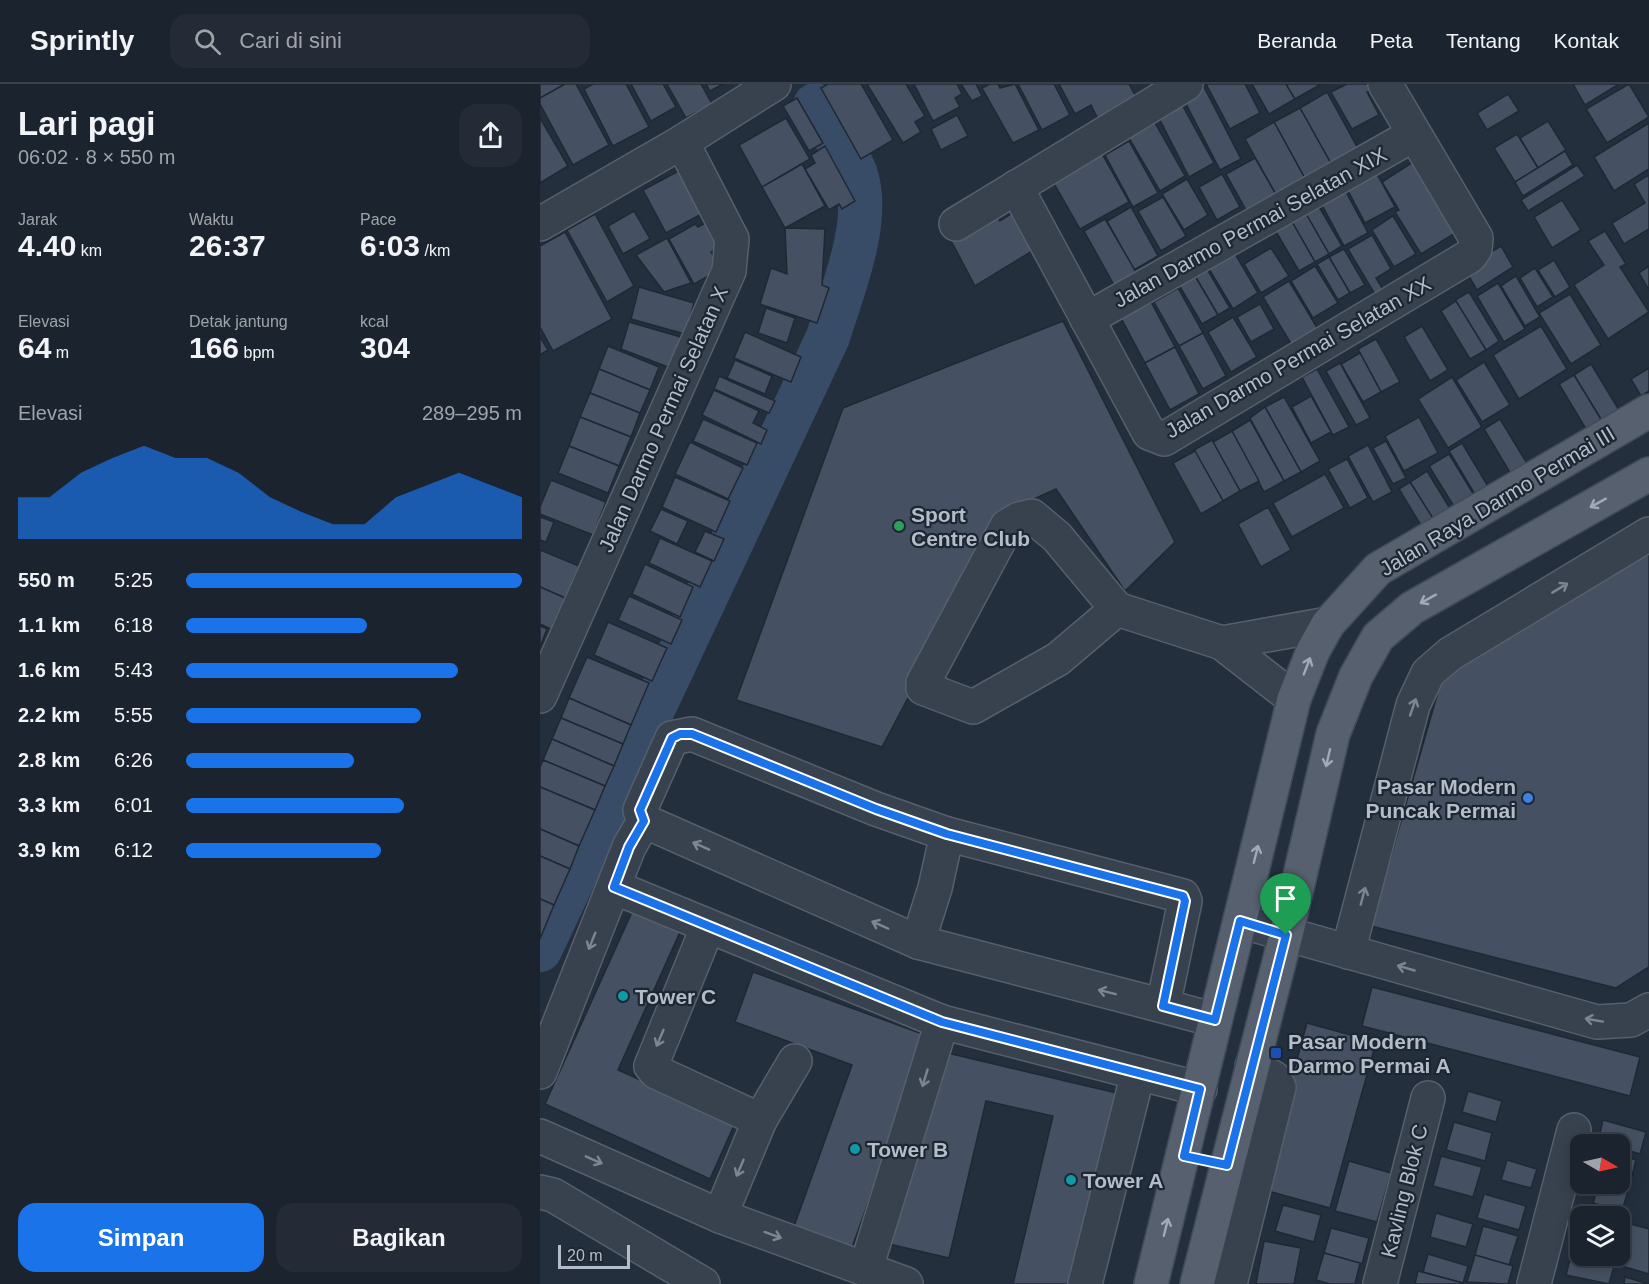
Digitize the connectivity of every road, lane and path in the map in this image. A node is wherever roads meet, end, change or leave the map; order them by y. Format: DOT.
graph roads {
  1 [pos="774,84"];
  2 [pos="1186,84"];
  3 [pos="1385,84"];
  4 [pos="1413,135"];
  5 [pos="682,142"];
  6 [pos="1016,187"];
  7 [pos="540,224"];
  8 [pos="956,224"];
  9 [pos="1087,319"];
  10 [pos="1649,411"];
  11 [pos="1649,474"];
  12 [pos="1649,534"];
  13 [pos="1117,609"];
  14 [pos="1328,624"];
  15 [pos="1222,643"];
  16 [pos="540,696"];
  17 [pos="1294,699"];
  18 [pos="644,821"];
  19 [pos="947,834"];
  20 [pos="614,887"];
  21 [pos="1240,921"];
  22 [pos="708,926"];
  23 [pos="1286,935"];
  24 [pos="918,942"];
  25 [pos="1348,952"];
  26 [pos="1163,1006"];
  27 [pos="1649,1010"];
  28 [pos="1215,1020"];
  29 [pos="942,1022"];
  30 [pos="795,1061"];
  31 [pos="1252,1065"];
  32 [pos="540,1072"];
  33 [pos="1138,1073"];
  34 [pos="1200,1089"];
  35 [pos="1428,1098"];
  36 [pos="760,1120"];
  37 [pos="1574,1130"];
  38 [pos="540,1136"];
  39 [pos="1184,1156"];
  40 [pos="1227,1165"];
  41 [pos="540,1192"];
  42 [pos="720,1216"];
  43 [pos="866,1268"];
  44 [pos="703,1284"];
  45 [pos="906,1284"];
  46 [pos="1085,1284"];
  47 [pos="1151,1284"];
  48 [pos="1197,1284"];
  49 [pos="1230,1284"];
  50 [pos="1380,1284"];
  51 [pos="1534,1284"];
  1 -- 5 [label="street"];
  2 -- 6 [label="street"];
  3 -- 4 [label="street"];
  4 -- 9 [label="street, Jalan Darmo Permai Selatan XIX"];
  4 -- 9 [label="street, Jalan Darmo Permai Selatan XX"];
  5 -- 7 [label="street"];
  5 -- 16 [label="street, Jalan Darmo Permai Selatan X"];
  6 -- 8 [label="street"];
  6 -- 9 [label="street, Jalan Darmo Permai Selatan XX"];
  10 -- 14 [label="main road, Jalan Raya Darmo Permai III"];
  11 -- 23 [label="main road, one-way"];
  25 -- 12 [label="street, one-way"];
  13 -- 13 [label="street"];
  13 -- 15 [label="street"];
  14 -- 15 [label="street"];
  17 -- 14 [label="main road, Jalan Raya Darmo Permai III, one-way"];
  15 -- 17 [label="street"];
  21 -- 17 [label="main road, Jalan Raya Darmo Permai III, one-way"];
  18 -- 19 [label="street"];
  18 -- 20 [label="street"];
  24 -- 18 [label="street, one-way"];
  19 -- 24 [label="street"];
  19 -- 26 [label="street"];
  20 -- 22 [label="street"];
  20 -- 32 [label="street, one-way"];
  21 -- 23 [label="street"];
  21 -- 28 [label="main road, Jalan Raya Darmo Permai III"];
  22 -- 29 [label="street"];
  22 -- 36 [label="street, one-way"];
  23 -- 25 [label="street"];
  23 -- 31 [label="main road"];
  26 -- 24 [label="street, one-way"];
  27 -- 25 [label="street, one-way"];
  26 -- 28 [label="street"];
  28 -- 34 [label="main road, Jalan Raya Darmo Permai III"];
  29 -- 33 [label="street"];
  29 -- 43 [label="street, one-way"];
  30 -- 36 [label="street"];
  31 -- 40 [label="main road"];
  31 -- 49 [label="street"];
  33 -- 34 [label="street"];
  33 -- 46 [label="street"];
  34 -- 39 [label="main road, Jalan Raya Darmo Permai III"];
  35 -- 50 [label="street, Kavling Blok C"];
  36 -- 42 [label="street, one-way"];
  37 -- 51 [label="street"];
  38 -- 42 [label="street, one-way"];
  39 -- 40 [label="main road"];
  47 -- 39 [label="main road, Jalan Raya Darmo Permai III, one-way"];
  40 -- 48 [label="main road"];
  41 -- 44 [label="street"];
  42 -- 43 [label="street, one-way"];
  43 -- 45 [label="street"];
}
